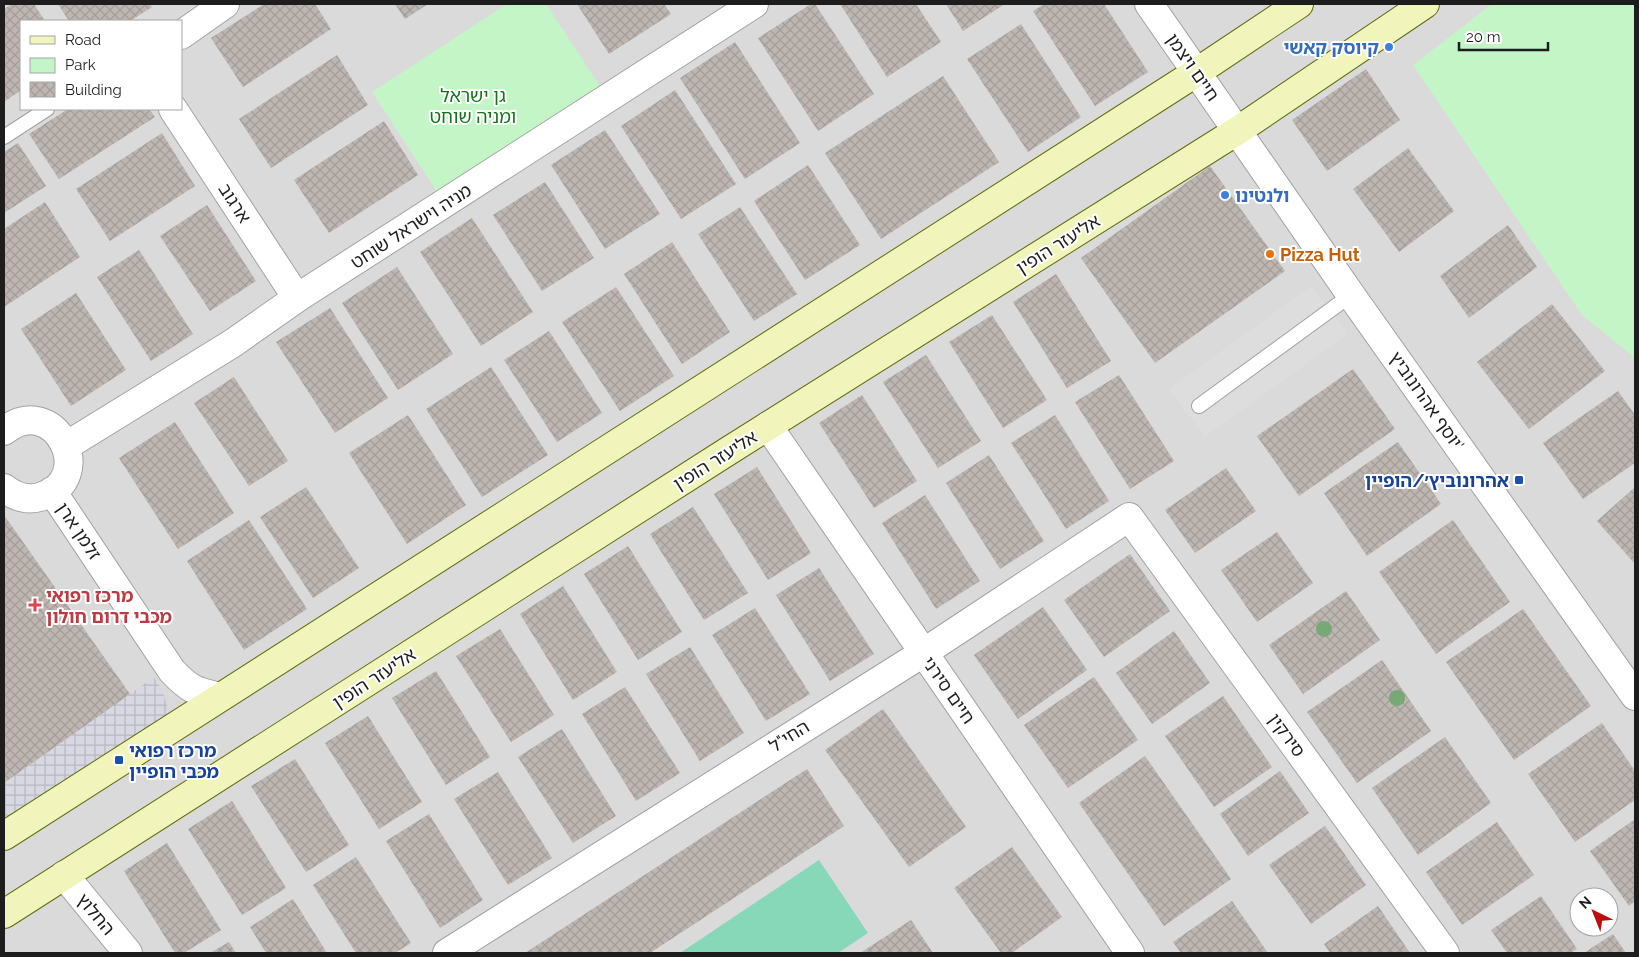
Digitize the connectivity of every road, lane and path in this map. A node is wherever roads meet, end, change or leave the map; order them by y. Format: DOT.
graph roads {
  1 [pos="225,4"];
  2 [pos="754,4"];
  3 [pos="1148,4"];
  4 [pos="1299,4"];
  5 [pos="1425,4"];
  6 [pos="182,34"];
  7 [pos="1197,72"];
  8 [pos="45,110"];
  9 [pos="174,110"];
  10 [pos="1237,131"];
  11 [pos="4,137"];
  12 [pos="1351,295"];
  13 [pos="297,298"];
  14 [pos="1199,406"];
  15 [pos="768,426"];
  16 [pos="4,430"];
  17 [pos="66,446"];
  18 [pos="4,488"];
  19 [pos="52,491"];
  20 [pos="1129,517"];
  21 [pos="923,652"];
  22 [pos="172,671"];
  23 [pos="220,696"];
  24 [pos="1635,696"];
  25 [pos="176,724"];
  26 [pos="4,836"];
  27 [pos="64,875"];
  28 [pos="4,914"];
  29 [pos="128,953"];
  30 [pos="447,953"];
  31 [pos="1130,953"];
  32 [pos="1445,953"];
  1 -- 6 [label="street"];
  2 -- 13 [label="street, מניה וישראל שוחט"];
  3 -- 7 [label="street, חיים ויצמן"];
  4 -- 7 [label="main road"];
  5 -- 10 [label="main road, אליעזר הופין"];
  7 -- 10 [label="street, חיים ויצמן"];
  7 -- 23 [label="main road"];
  8 -- 11 [label="lane"];
  9 -- 13 [label="street, ארגוב"];
  10 -- 12 [label="street, יוסף אהרונוביץ'"];
  10 -- 15 [label="main road, אליעזר הופין"];
  12 -- 14 [label="lane"];
  12 -- 24 [label="street, יוסף אהרונוביץ'"];
  13 -- 17 [label="street, מניה וישראל שוחט"];
  15 -- 21 [label="street, חיים סירני"];
  15 -- 27 [label="main road, אליעזר הופין"];
  16 -- 17 [label="street"];
  17 -- 19 [label="street"];
  18 -- 19 [label="street"];
  19 -- 22 [label="street, זלמן ארן"];
  20 -- 21 [label="street, החי\"ל"];
  20 -- 32 [label="street, סירקין"];
  21 -- 30 [label="street, החי\"ל"];
  21 -- 31 [label="street, חיים סירני"];
  22 -- 23 [label="street"];
  22 -- 25 [label="street"];
  23 -- 25 [label="main road"];
  25 -- 26 [label="main road"];
  27 -- 28 [label="main road, אליעזר הופין"];
  27 -- 29 [label="street, החלוץ"];
}
